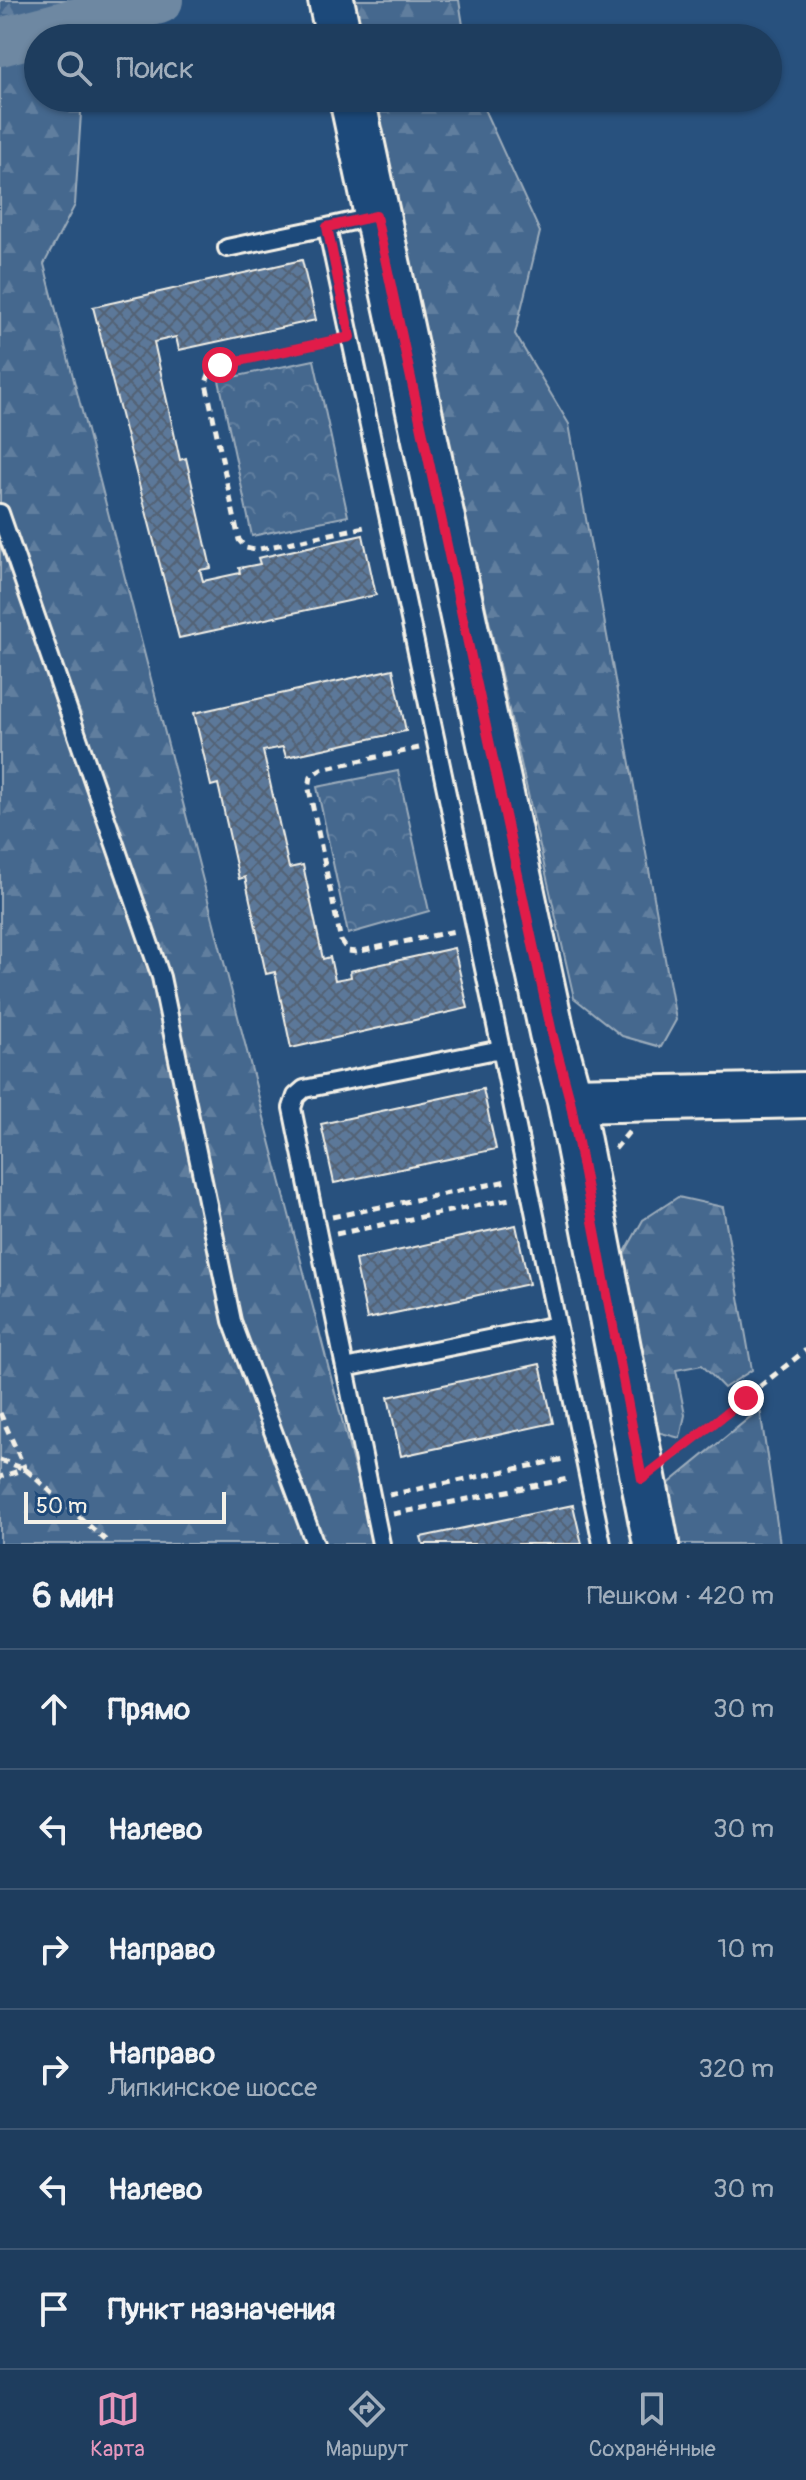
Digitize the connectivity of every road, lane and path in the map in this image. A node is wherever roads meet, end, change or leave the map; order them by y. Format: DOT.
graph roads {
  1 [pos="331,0"];
  2 [pos="336,24"];
  3 [pos="355,112"];
  4 [pos="376,216"];
  5 [pos="327,227"];
  6 [pos="227,248"];
  7 [pos="350,337"];
  8 [pos="0,513"];
  9 [pos="389,522"];
  10 [pos="437,744"];
  11 [pos="475,927"];
  12 [pos="501,1049"];
  13 [pos="806,1095"];
  14 [pos="570,1100"];
  15 [pos="527,1177"];
  16 [pos="531,1195"];
  17 [pos="315,1220"];
  18 [pos="319,1238"];
  19 [pos="557,1325"];
  20 [pos="806,1350"];
  21 [pos="345,1368"];
  22 [pos="0,1413"];
  23 [pos="584,1455"];
  24 [pos="0,1460"];
  25 [pos="25,1469"];
  26 [pos="588,1475"];
  27 [pos="0,1477"];
  28 [pos="642,1479"];
  29 [pos="372,1498"];
  30 [pos="376,1518"];
  31 [pos="110,1544"];
  32 [pos="315,1544"];
  33 [pos="381,1544"];
  34 [pos="602,1544"];
  35 [pos="656,1544"];
  1 -- 2 [label="street"];
  3 -- 4 [label="street"];
  4 -- 5 [label="lane"];
  4 -- 14 [label="street"];
  5 -- 6 [label="lane"];
  5 -- 7 [label="lane"];
  7 -- 9 [label="lane"];
  7 -- 9 [label="path"];
  8 -- 32 [label="lane"];
  9 -- 10 [label="lane"];
  10 -- 11 [label="lane"];
  10 -- 11 [label="path"];
  11 -- 12 [label="lane"];
  12 -- 15 [label="lane"];
  12 -- 17 [label="lane"];
  13 -- 14 [label="street"];
  14 -- 28 [label="street"];
  15 -- 16 [label="lane"];
  15 -- 17 [label="path"];
  16 -- 18 [label="path"];
  16 -- 19 [label="lane"];
  17 -- 18 [label="lane"];
  18 -- 21 [label="lane"];
  19 -- 21 [label="lane"];
  19 -- 23 [label="lane"];
  20 -- 28 [label="path"];
  21 -- 29 [label="lane"];
  22 -- 25 [label="path"];
  23 -- 26 [label="lane"];
  23 -- 29 [label="path"];
  24 -- 25 [label="path"];
  25 -- 27 [label="path"];
  25 -- 31 [label="path"];
  26 -- 30 [label="path"];
  26 -- 34 [label="lane"];
  28 -- 35 [label="street"];
  29 -- 30 [label="lane"];
  30 -- 33 [label="lane"];
}
